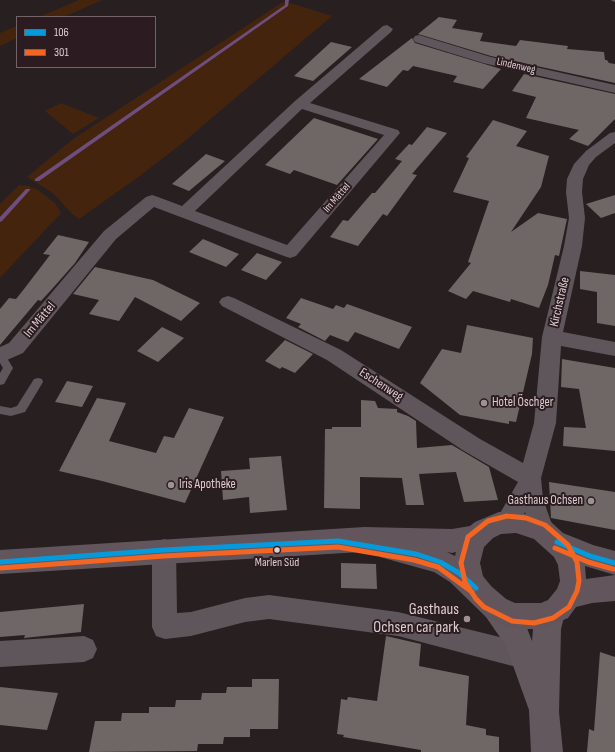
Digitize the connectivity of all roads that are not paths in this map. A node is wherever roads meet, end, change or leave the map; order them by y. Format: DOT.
graph roads {
  1 [pos="387,29"];
  2 [pos="419,39"];
  3 [pos="615,89"];
  4 [pos="300,104"];
  5 [pos="615,136"];
  6 [pos="184,213"];
  7 [pos="228,302"];
  8 [pos="552,338"];
  9 [pos="615,349"];
  10 [pos="1,356"];
  11 [pos="0,381"];
  12 [pos="38,382"];
  13 [pos="0,410"];
  14 [pos="530,481"];
  15 [pos="507,522"];
  16 [pos="478,534"];
  17 [pos="549,536"];
  18 [pos="338,542"];
  19 [pos="164,550"];
  20 [pos="0,562"];
  21 [pos="615,563"];
  22 [pos="476,588"];
  23 [pos="615,588"];
  24 [pos="559,605"];
  25 [pos="496,608"];
  26 [pos="84,649"];
  27 [pos="0,654"];
  28 [pos="524,656"];
  29 [pos="544,712"];
  30 [pos="547,752"];
  1 -- 4 [label="street"];
  2 -- 3 [label="street, Lindenweg"];
  4 -- 6 [label="street"];
  4 -- 6 [label="street, Im Mättel"];
  5 -- 8 [label="street, Kirchstraße"];
  6 -- 10 [label="street, Im Mättel"];
  7 -- 14 [label="street, Eschenweg"];
  8 -- 9 [label="street"];
  8 -- 14 [label="street, Kirchstraße"];
  10 -- 11 [label="lane"];
  12 -- 13 [label="lane"];
  14 -- 15 [label="street, Kirchstraße"];
  14 -- 17 [label="street"];
  15 -- 16 [label="main road"];
  15 -- 17 [label="main road"];
  16 -- 18 [label="main road"];
  16 -- 22 [label="main road"];
  17 -- 21 [label="main road"];
  17 -- 24 [label="main road"];
  18 -- 19 [label="main road"];
  18 -- 22 [label="main road"];
  19 -- 20 [label="main road"];
  19 -- 28 [label="street"];
  22 -- 25 [label="main road"];
  23 -- 24 [label="main road"];
  24 -- 25 [label="main road"];
  24 -- 29 [label="main road"];
  25 -- 28 [label="main road"];
  26 -- 27 [label="street"];
  28 -- 29 [label="main road"];
  29 -- 30 [label="main road"];
}
